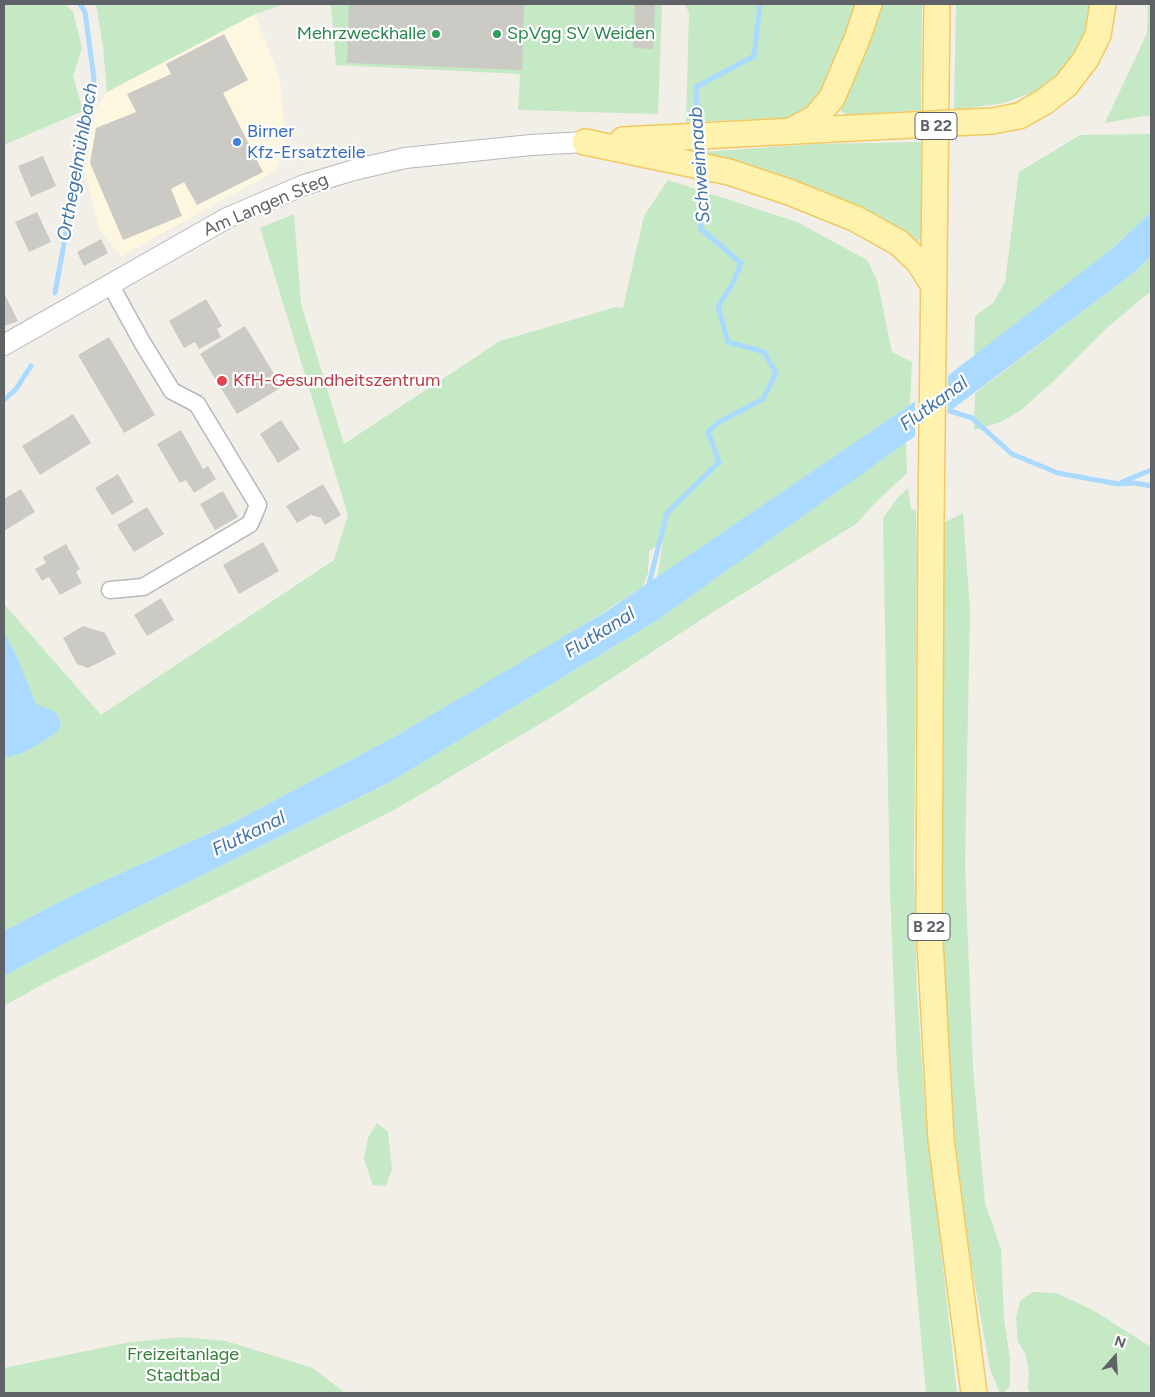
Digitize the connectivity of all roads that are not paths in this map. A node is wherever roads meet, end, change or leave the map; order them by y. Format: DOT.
graph roads {
  1 [pos="869,4"];
  2 [pos="937,4"];
  3 [pos="1103,4"];
  4 [pos="789,132"];
  5 [pos="585,142"];
  6 [pos="648,146"];
  7 [pos="110,284"];
  8 [pos="934,286"];
  9 [pos="4,345"];
  10 [pos="110,590"];
  11 [pos="973,1384"];
  1 -- 4 [label="main road"];
  2 -- 8 [label="main road, B 22"];
  3 -- 4 [label="main road, bridge"];
  4 -- 6 [label="main road"];
  5 -- 6 [label="main road"];
  5 -- 7 [label="street, Am Langen Steg"];
  6 -- 8 [label="main road"];
  7 -- 9 [label="street, Am Langen Steg"];
  7 -- 10 [label="street"];
  8 -- 11 [label="main road, B 22"];
}
